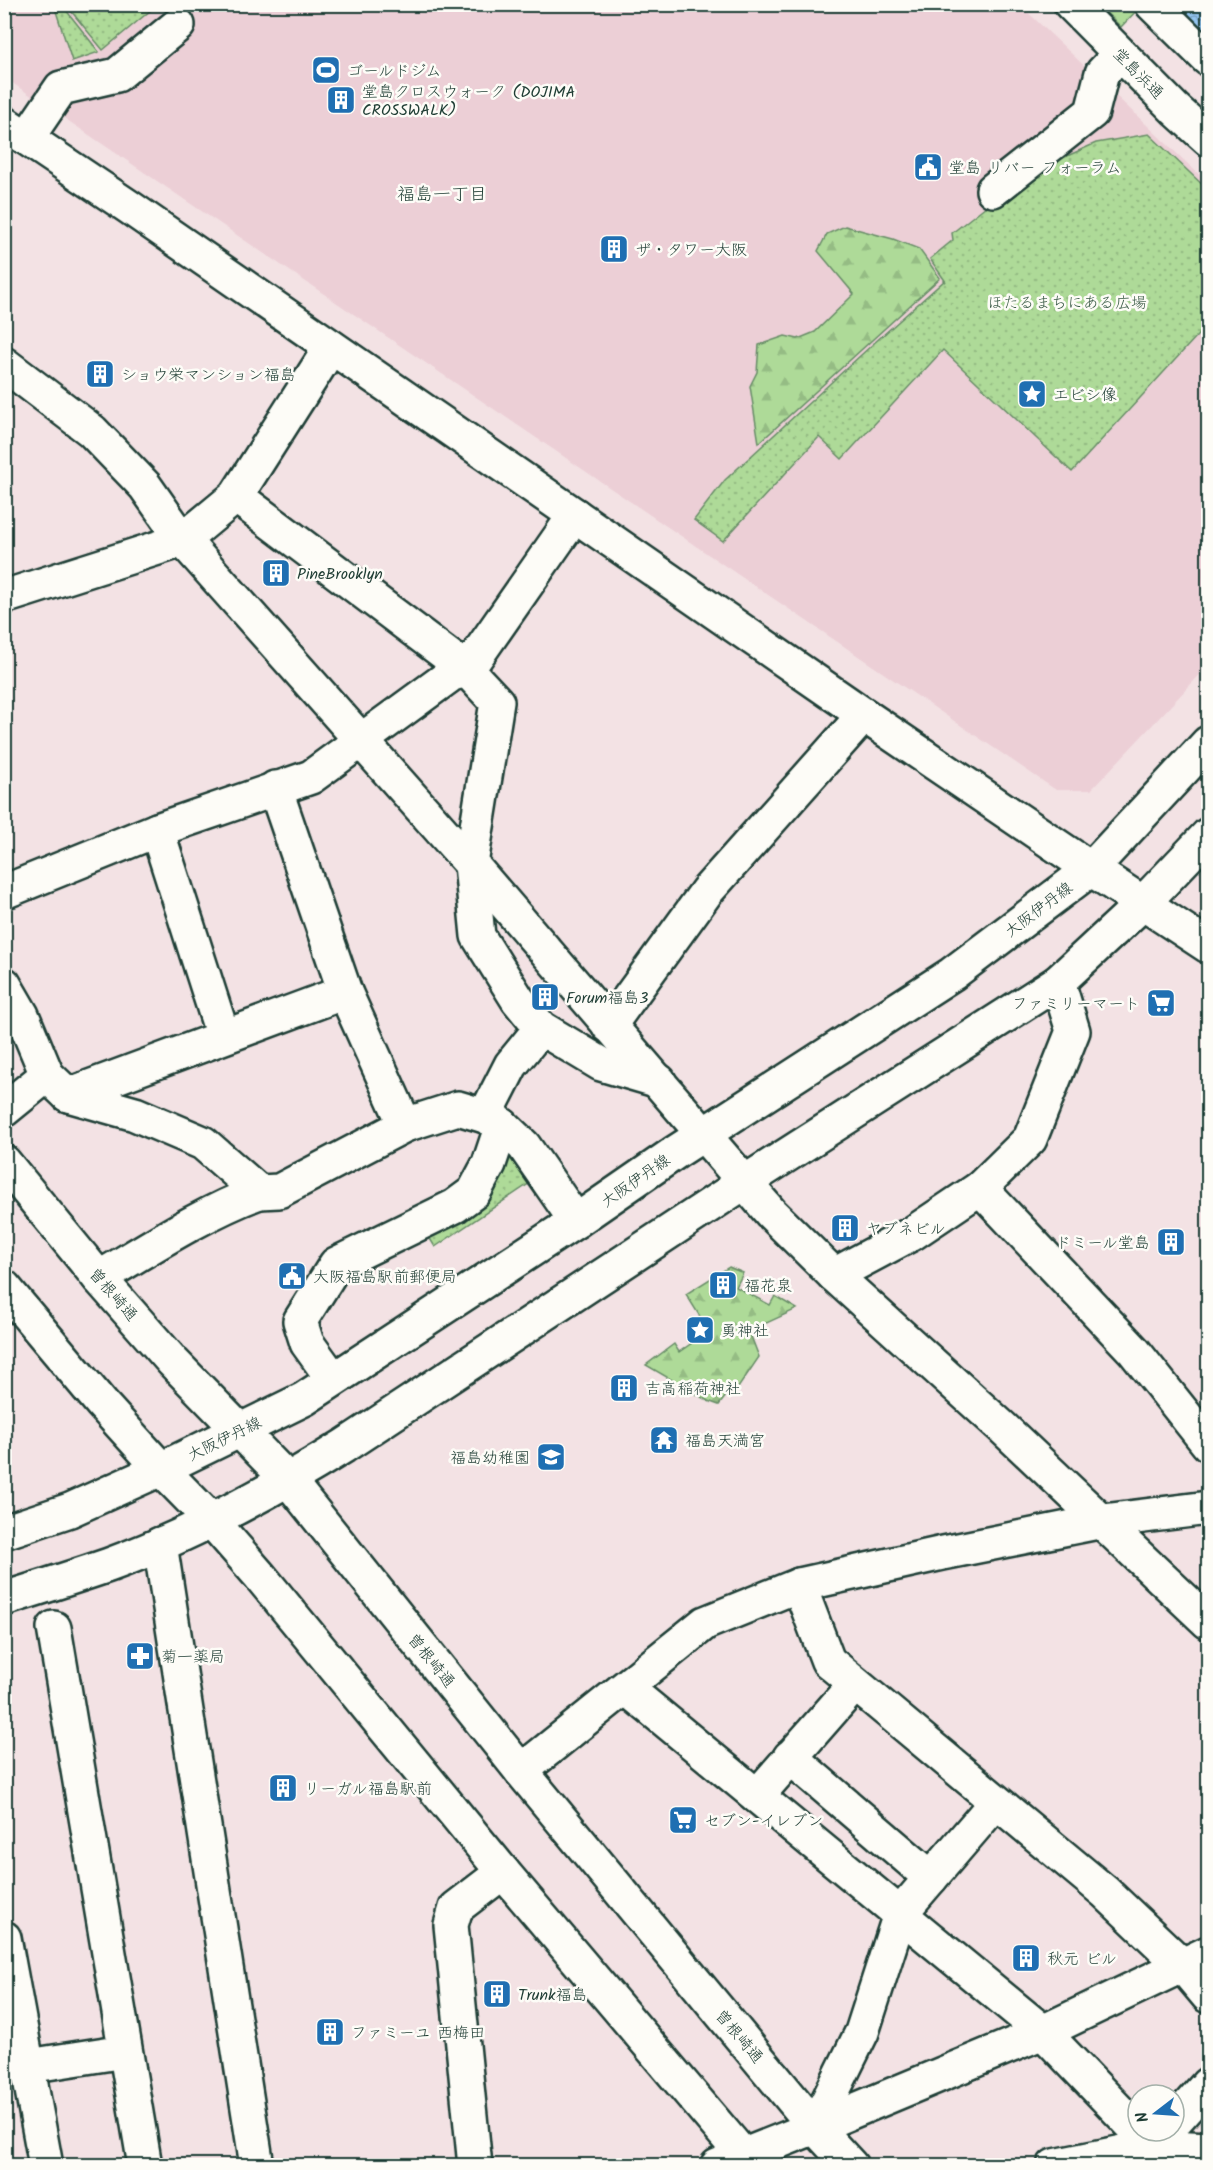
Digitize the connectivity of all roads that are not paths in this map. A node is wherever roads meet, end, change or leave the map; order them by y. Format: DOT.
graph roads {
  1 [pos="1071,4"];
  2 [pos="1152,4"];
  3 [pos="178,25"];
  4 [pos="1120,54"];
  5 [pos="1209,59"];
  6 [pos="16,130"];
  7 [pos="1209,139"];
  8 [pos="993,190"];
  9 [pos="331,347"];
  10 [pos="4,364"];
  11 [pos="236,496"];
  12 [pos="575,515"];
  13 [pos="183,540"];
  14 [pos="4,597"];
  15 [pos="467,670"];
  16 [pos="864,716"];
  17 [pos="362,741"];
  18 [pos="1209,743"];
  19 [pos="275,788"];
  20 [pos="157,830"];
  21 [pos="1209,835"];
  22 [pos="471,864"];
  23 [pos="1091,869"];
  24 [pos="4,892"];
  25 [pos="1143,902"];
  26 [pos="1209,946"];
  27 [pos="1058,982"];
  28 [pos="4,984"];
  29 [pos="345,992"];
  30 [pos="609,1026"];
  31 [pos="541,1028"];
  32 [pos="223,1036"];
  33 [pos="658,1081"];
  34 [pos="58,1085"];
  35 [pos="4,1110"];
  36 [pos="493,1121"];
  37 [pos="405,1125"];
  38 [pos="705,1134"];
  39 [pos="4,1162"];
  40 [pos="745,1182"];
  41 [pos="980,1188"];
  42 [pos="259,1192"];
  43 [pos="576,1221"];
  44 [pos="834,1275"];
  45 [pos="99,1278"];
  46 [pos="4,1287"];
  47 [pos="333,1378"];
  48 [pos="240,1431"];
  49 [pos="1209,1444"];
  50 [pos="161,1469"];
  51 [pos="289,1481"];
  52 [pos="1209,1508"];
  53 [pos="211,1520"];
  54 [pos="1103,1521"];
  55 [pos="4,1532"];
  56 [pos="160,1544"];
  57 [pos="800,1585"];
  58 [pos="4,1599"];
  59 [pos="1209,1622"];
  60 [pos="54,1628"];
  61 [pos="855,1684"];
  62 [pos="626,1688"];
  63 [pos="790,1757"];
  64 [pos="520,1771"];
  65 [pos="757,1796"];
  66 [pos="996,1802"];
  67 [pos="503,1872"];
  68 [pos="931,1878"];
  69 [pos="900,1914"];
  70 [pos="4,1938"];
  71 [pos="1195,1959"];
  72 [pos="1209,1996"];
  73 [pos="1043,2032"];
  74 [pos="125,2051"];
  75 [pos="28,2066"];
  76 [pos="1209,2084"];
  77 [pos="1186,2109"];
  78 [pos="1126,2113"];
  79 [pos="815,2127"];
  80 [pos="1126,2143"];
  81 [pos="1172,2143"];
  82 [pos="1204,2154"];
  83 [pos="738,2162"];
  84 [pos="46,2166"];
  85 [pos="145,2166"];
  86 [pos="256,2166"];
  87 [pos="476,2166"];
  88 [pos="851,2166"];
  89 [pos="1054,2166"];
  1 -- 4 [label="main road, 堂島浜通"];
  2 -- 5 [label="main road"];
  3 -- 6 [label="main road"];
  4 -- 7 [label="main road, 堂島浜通"];
  4 -- 8 [label="main road"];
  6 -- 9 [label="main road"];
  9 -- 11 [label="main road"];
  9 -- 12 [label="main road"];
  10 -- 13 [label="main road"];
  11 -- 13 [label="main road"];
  11 -- 15 [label="main road"];
  12 -- 15 [label="main road"];
  12 -- 16 [label="main road"];
  13 -- 14 [label="main road"];
  13 -- 17 [label="main road"];
  15 -- 17 [label="main road"];
  15 -- 22 [label="main road"];
  16 -- 23 [label="main road"];
  16 -- 30 [label="main road"];
  17 -- 19 [label="main road"];
  17 -- 22 [label="main road"];
  18 -- 23 [label="main road, 大阪伊丹線"];
  19 -- 20 [label="main road"];
  19 -- 29 [label="main road"];
  20 -- 24 [label="main road"];
  20 -- 32 [label="main road"];
  21 -- 25 [label="main road"];
  22 -- 30 [label="main road"];
  22 -- 31 [label="main road"];
  23 -- 25 [label="main road"];
  23 -- 38 [label="main road, 大阪伊丹線"];
  25 -- 26 [label="main road"];
  25 -- 27 [label="main road"];
  27 -- 40 [label="main road"];
  27 -- 41 [label="main road"];
  28 -- 34 [label="main road"];
  29 -- 32 [label="main road"];
  29 -- 37 [label="main road"];
  30 -- 33 [label="main road"];
  31 -- 33 [label="main road"];
  31 -- 36 [label="main road"];
  32 -- 34 [label="main road"];
  33 -- 38 [label="main road"];
  34 -- 35 [label="main road"];
  34 -- 42 [label="main road"];
  36 -- 37 [label="main road"];
  36 -- 43 [label="main road"];
  36 -- 47 [label="main road"];
  37 -- 42 [label="main road"];
  38 -- 40 [label="main road"];
  38 -- 43 [label="main road, 大阪伊丹線"];
  39 -- 45 [label="main road, 曽根崎通"];
  40 -- 44 [label="main road"];
  40 -- 51 [label="main road"];
  41 -- 44 [label="main road"];
  41 -- 49 [label="main road"];
  42 -- 45 [label="main road"];
  43 -- 47 [label="main road, 大阪伊丹線"];
  44 -- 54 [label="main road"];
  45 -- 48 [label="main road, 曽根崎通"];
  46 -- 50 [label="main road"];
  47 -- 48 [label="main road, 大阪伊丹線"];
  48 -- 50 [label="main road, 大阪伊丹線"];
  48 -- 51 [label="main road, 曽根崎通"];
  50 -- 53 [label="main road"];
  50 -- 55 [label="main road, 大阪伊丹線"];
  51 -- 53 [label="main road"];
  51 -- 64 [label="main road, 曽根崎通"];
  52 -- 54 [label="main road"];
  53 -- 56 [label="main road"];
  53 -- 67 [label="main road"];
  54 -- 57 [label="main road"];
  54 -- 59 [label="main road"];
  56 -- 58 [label="main road"];
  56 -- 86 [label="main road"];
  57 -- 61 [label="main road"];
  57 -- 62 [label="main road"];
  60 -- 74 [label="main road"];
  61 -- 63 [label="main road"];
  61 -- 66 [label="main road"];
  62 -- 64 [label="main road"];
  62 -- 65 [label="main road"];
  63 -- 65 [label="main road"];
  63 -- 68 [label="main road"];
  64 -- 79 [label="main road, 曽根崎通"];
  65 -- 69 [label="main road"];
  66 -- 68 [label="main road"];
  66 -- 71 [label="main road"];
  67 -- 83 [label="main road"];
  67 -- 87 [label="main road"];
  68 -- 69 [label="main road"];
  69 -- 73 [label="main road"];
  69 -- 79 [label="main road"];
  70 -- 75 [label="main road"];
  71 -- 72 [label="main road"];
  71 -- 73 [label="main road"];
  73 -- 78 [label="main road"];
  73 -- 79 [label="main road"];
  74 -- 75 [label="main road"];
  74 -- 85 [label="main road"];
  75 -- 84 [label="main road"];
  76 -- 77 [label="main road"];
  79 -- 83 [label="main road"];
  79 -- 88 [label="main road, 曽根崎通"];
  80 -- 89 [label="main road"];
  81 -- 82 [label="main road"];
}
